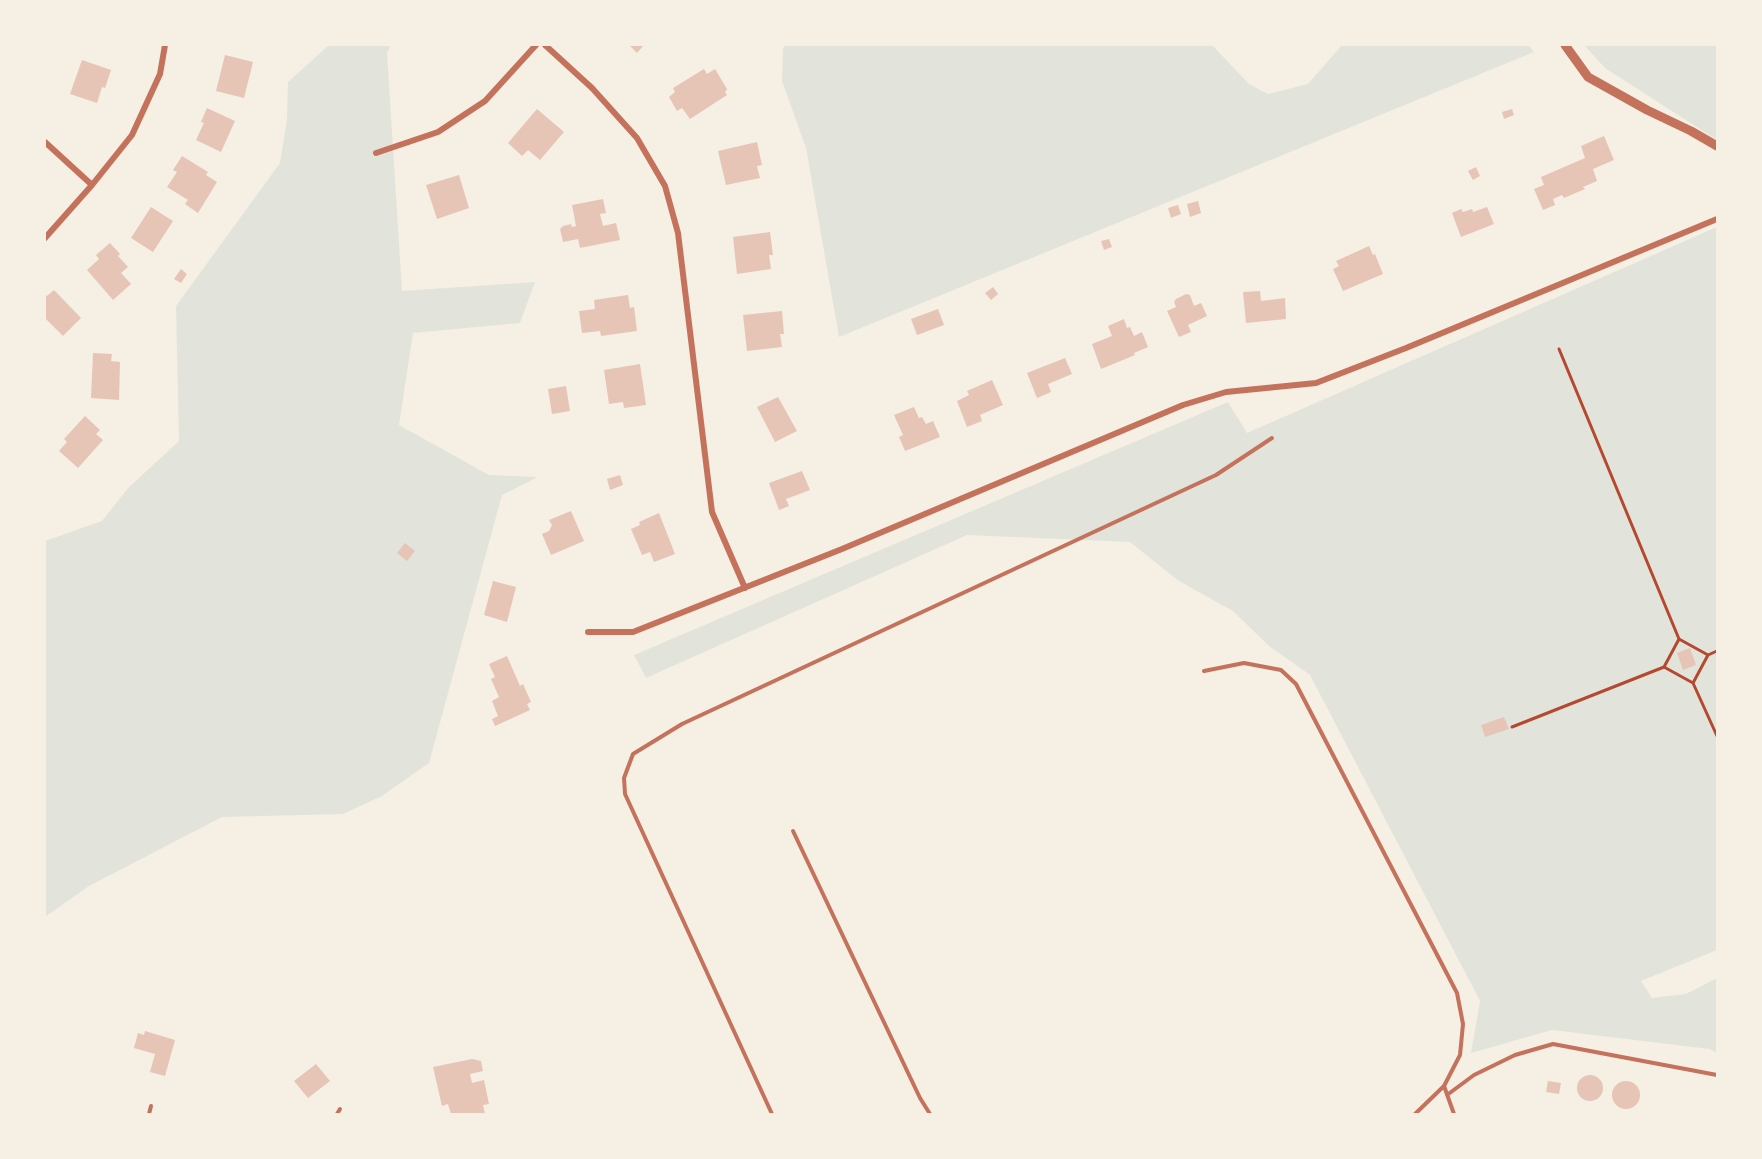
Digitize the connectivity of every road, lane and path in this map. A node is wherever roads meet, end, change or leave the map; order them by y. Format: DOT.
graph roads {
  1 [pos="165,45"];
  2 [pos="536,45"];
  3 [pos="545,45"];
  4 [pos="1565,45"];
  5 [pos="45,142"];
  6 [pos="1717,146"];
  7 [pos="376,153"];
  8 [pos="92,185"];
  9 [pos="1717,219"];
  10 [pos="45,238"];
  11 [pos="1559,349"];
  12 [pos="1272,438"];
  13 [pos="746,588"];
  14 [pos="588,632"];
  15 [pos="1679,639"];
  16 [pos="1717,651"];
  17 [pos="1708,655"];
  18 [pos="1664,668"];
  19 [pos="1204,671"];
  20 [pos="1693,683"];
  21 [pos="1512,727"];
  22 [pos="1717,736"];
  23 [pos="793,831"];
  24 [pos="1717,1075"];
  25 [pos="1444,1086"];
  26 [pos="1447,1095"];
  27 [pos="151,1106"];
  28 [pos="340,1109"];
  29 [pos="149,1114"];
  30 [pos="337,1114"];
  31 [pos="772,1114"];
  32 [pos="930,1114"];
  33 [pos="1415,1114"];
  34 [pos="1454,1114"];
  1 -- 8 [label="street"];
  2 -- 7 [label="street"];
  3 -- 13 [label="street"];
  4 -- 6 [label="street"];
  5 -- 8 [label="street"];
  8 -- 10 [label="street"];
  9 -- 13 [label="street"];
  11 -- 15 [label="path"];
  12 -- 31 [label="lane"];
  13 -- 14 [label="street"];
  15 -- 17 [label="path"];
  15 -- 18 [label="path"];
  16 -- 17 [label="path"];
  17 -- 20 [label="path"];
  18 -- 20 [label="path"];
  18 -- 21 [label="path"];
  19 -- 25 [label="lane"];
  20 -- 22 [label="path"];
  23 -- 32 [label="lane"];
  24 -- 26 [label="lane"];
  25 -- 26 [label="lane"];
  25 -- 33 [label="lane"];
  26 -- 34 [label="lane"];
  27 -- 29 [label="lane"];
  28 -- 30 [label="lane"];
}
